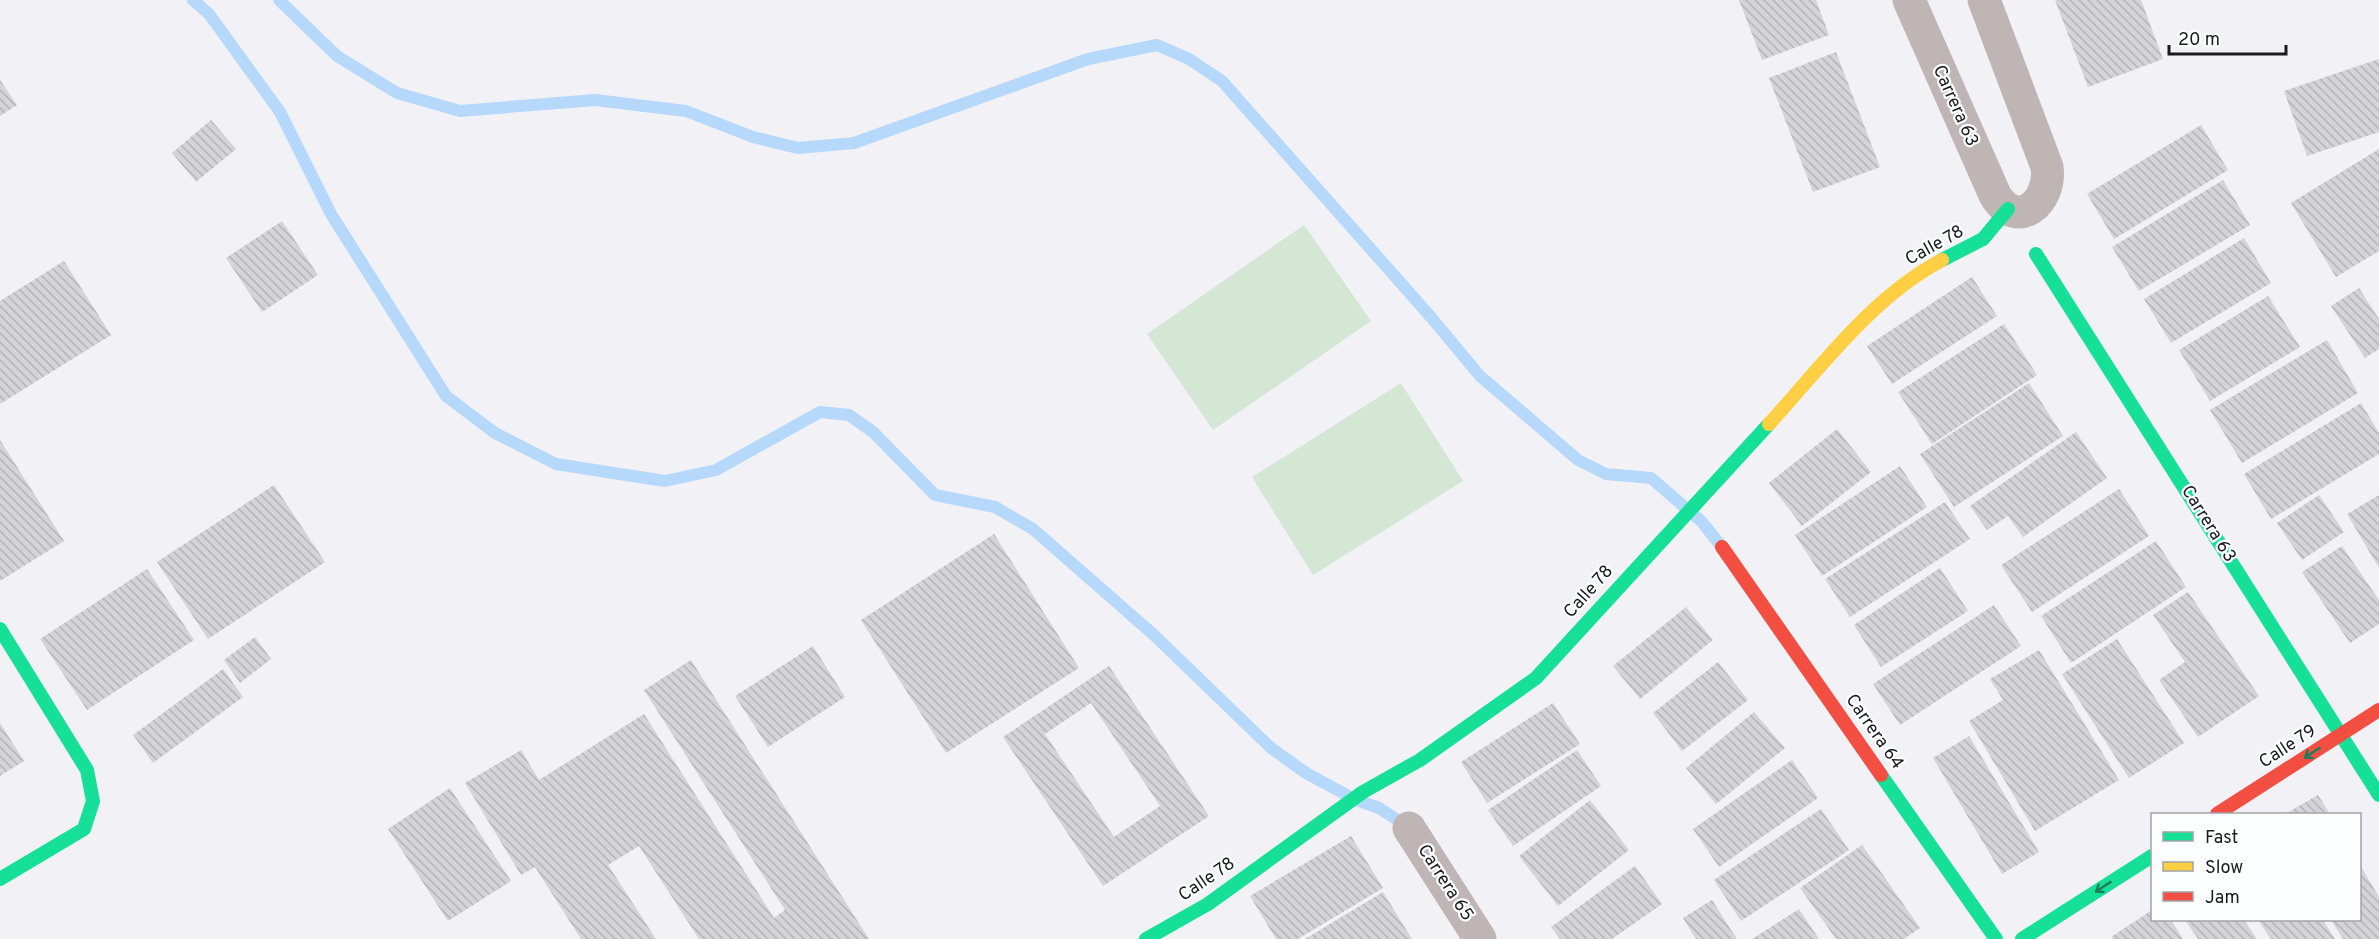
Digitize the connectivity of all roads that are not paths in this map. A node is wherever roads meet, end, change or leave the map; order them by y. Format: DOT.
graph roads {
  1 [pos="1909,0"];
  2 [pos="1984,0"];
  3 [pos="2008,209"];
  4 [pos="2036,254"];
  5 [pos="1722,546"];
  6 [pos="0,628"];
  7 [pos="2379,710"];
  8 [pos="2341,735"];
  9 [pos="2379,795"];
  10 [pos="2219,813"];
  11 [pos="1409,828"];
  12 [pos="2151,857"];
  13 [pos="0,879"];
  14 [pos="1146,939"];
  15 [pos="1480,939"];
  16 [pos="1996,939"];
  17 [pos="2022,939"];
  1 -- 3 [label="street, Carrera 63"];
  2 -- 3 [label="street"];
  3 -- 14 [label="street, Calle 78"];
  4 -- 8 [label="street, Carrera 63"];
  5 -- 16 [label="street, Carrera 64"];
  6 -- 13 [label="street"];
  7 -- 8 [label="street, Calle 79"];
  8 -- 9 [label="street, Carrera 63"];
  8 -- 10 [label="street, Calle 79, one-way"];
  11 -- 15 [label="street, Carrera 65"];
  12 -- 17 [label="street, one-way"];
}
